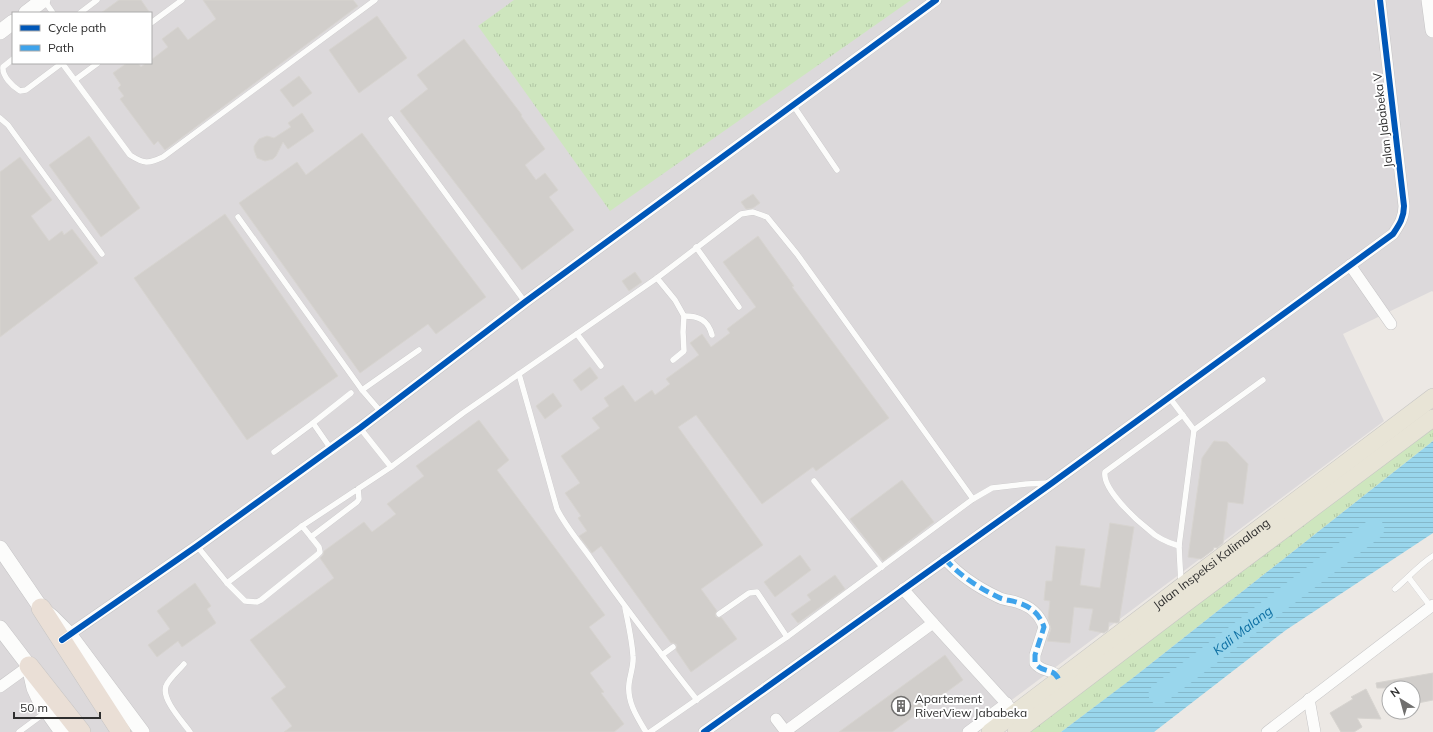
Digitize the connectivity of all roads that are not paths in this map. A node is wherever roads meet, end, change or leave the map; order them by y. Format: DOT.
graph roads {
  1 [pos="43,0"];
  2 [pos="97,0"];
  3 [pos="182,0"];
  4 [pos="375,0"];
  5 [pos="936,0"];
  6 [pos="1380,0"];
  7 [pos="1429,0"];
  8 [pos="27,12"];
  9 [pos="52,12"];
  10 [pos="81,12"];
  11 [pos="152,22"];
  12 [pos="12,23"];
  13 [pos="1433,30"];
  14 [pos="0,32"];
  15 [pos="12,60"];
  16 [pos="61,64"];
  17 [pos="63,64"];
  18 [pos="97,64"];
  19 [pos="75,80"];
  20 [pos="793,105"];
  21 [pos="0,118"];
  22 [pos="392,119"];
  23 [pos="837,170"];
  24 [pos="238,217"];
  25 [pos="696,247"];
  26 [pos="102,254"];
  27 [pos="1350,265"];
  28 [pos="657,278"];
  29 [pos="525,302"];
  30 [pos="739,307"];
  31 [pos="684,316"];
  32 [pos="1391,324"];
  33 [pos="577,334"];
  34 [pos="712,335"];
  35 [pos="419,350"];
  36 [pos="673,360"];
  37 [pos="601,366"];
  38 [pos="518,374"];
  39 [pos="1263,380"];
  40 [pos="362,390"];
  41 [pos="351,393"];
  42 [pos="1169,397"];
  43 [pos="1433,398"];
  44 [pos="381,412"];
  45 [pos="1183,415"];
  46 [pos="1433,418"];
  47 [pos="313,424"];
  48 [pos="360,428"];
  49 [pos="1194,430"];
  50 [pos="331,448"];
  51 [pos="274,452"];
  52 [pos="391,467"];
  53 [pos="814,481"];
  54 [pos="1052,483"];
  55 [pos="358,489"];
  56 [pos="973,499"];
  57 [pos="302,526"];
  58 [pos="311,536"];
  59 [pos="197,546"];
  60 [pos="1180,546"];
  61 [pos="0,548"];
  62 [pos="1433,556"];
  63 [pos="945,559"];
  64 [pos="882,567"];
  65 [pos="1409,578"];
  66 [pos="227,583"];
  67 [pos="903,589"];
  68 [pos="1395,589"];
  69 [pos="1186,593"];
  70 [pos="1432,606"];
  71 [pos="625,607"];
  72 [pos="41,608"];
  73 [pos="719,614"];
  74 [pos="933,623"];
  75 [pos="0,628"];
  76 [pos="65,637"];
  77 [pos="787,637"];
  78 [pos="673,647"];
  79 [pos="662,655"];
  80 [pos="184,664"];
  81 [pos="29,666"];
  82 [pos="1059,680"];
  83 [pos="0,687"];
  84 [pos="1309,699"];
  85 [pos="697,700"];
  86 [pos="1011,708"];
  87 [pos="47,712"];
  88 [pos="776,719"];
  89 [pos="19,732"];
  90 [pos="62,732"];
  91 [pos="81,732"];
  92 [pos="121,732"];
  93 [pos="142,732"];
  94 [pos="190,732"];
  95 [pos="646,732"];
  96 [pos="650,732"];
  97 [pos="704,732"];
  98 [pos="786,732"];
  99 [pos="968,732"];
  100 [pos="990,732"];
  101 [pos="1016,732"];
  102 [pos="1267,732"];
  103 [pos="1315,732"];
  1 -- 8 [label="main road"];
  1 -- 9 [label="lane"];
  2 -- 10 [label="lane"];
  3 -- 11 [label="lane"];
  4 -- 19 [label="lane"];
  5 -- 20 [label="street"];
  6 -- 27 [label="street, Jalan Jababeka V"];
  7 -- 13 [label="main road"];
  12 -- 14 [label="main road"];
  15 -- 16 [label="lane"];
  17 -- 19 [label="lane"];
  18 -- 19 [label="lane"];
  20 -- 23 [label="lane"];
  20 -- 29 [label="street"];
  21 -- 26 [label="lane"];
  22 -- 29 [label="lane"];
  24 -- 40 [label="lane"];
  25 -- 28 [label="lane"];
  25 -- 30 [label="lane"];
  25 -- 56 [label="lane"];
  27 -- 32 [label="street"];
  27 -- 42 [label="street"];
  28 -- 31 [label="lane"];
  28 -- 33 [label="lane"];
  29 -- 44 [label="street"];
  31 -- 34 [label="lane"];
  31 -- 36 [label="lane"];
  33 -- 37 [label="lane"];
  33 -- 38 [label="lane"];
  35 -- 40 [label="lane"];
  38 -- 52 [label="lane"];
  38 -- 71 [label="lane"];
  39 -- 49 [label="lane"];
  40 -- 44 [label="lane"];
  41 -- 47 [label="lane"];
  42 -- 45 [label="lane"];
  42 -- 54 [label="street"];
  43 -- 69 [label="main road, Jalan Inspeksi Kalimalang"];
  44 -- 48 [label="street"];
  45 -- 49 [label="lane"];
  45 -- 60 [label="lane"];
  46 -- 69 [label="main road, Jalan Inspeksi Kalimalang"];
  47 -- 50 [label="lane"];
  47 -- 51 [label="lane"];
  48 -- 50 [label="street"];
  48 -- 52 [label="lane"];
  49 -- 60 [label="lane"];
  50 -- 59 [label="street"];
  52 -- 55 [label="lane"];
  53 -- 64 [label="lane"];
  54 -- 56 [label="lane"];
  54 -- 63 [label="street"];
  55 -- 57 [label="lane"];
  55 -- 58 [label="lane"];
  56 -- 64 [label="lane"];
  57 -- 58 [label="lane"];
  57 -- 66 [label="lane"];
  58 -- 66 [label="lane"];
  59 -- 66 [label="lane"];
  59 -- 76 [label="street"];
  60 -- 69 [label="lane"];
  61 -- 72 [label="main road"];
  62 -- 65 [label="lane"];
  63 -- 67 [label="street"];
  63 -- 82 [label="street"];
  64 -- 77 [label="lane"];
  65 -- 68 [label="lane"];
  65 -- 70 [label="lane"];
  67 -- 74 [label="street"];
  67 -- 97 [label="street"];
  69 -- 82 [label="main road, Jalan Inspeksi Kalimalang"];
  69 -- 101 [label="main road, Jalan Inspeksi Kalimalang"];
  70 -- 84 [label="street"];
  71 -- 79 [label="lane"];
  71 -- 95 [label="lane"];
  72 -- 76 [label="highway"];
  73 -- 77 [label="lane"];
  74 -- 86 [label="street"];
  74 -- 98 [label="street"];
  75 -- 81 [label="main road"];
  76 -- 92 [label="highway"];
  76 -- 93 [label="main road"];
  77 -- 85 [label="lane"];
  78 -- 79 [label="lane"];
  79 -- 85 [label="lane"];
  80 -- 94 [label="lane"];
  81 -- 83 [label="street"];
  81 -- 87 [label="main road"];
  81 -- 91 [label="highway"];
  82 -- 86 [label="main road, Jalan Inspeksi Kalimalang"];
  84 -- 102 [label="street"];
  84 -- 103 [label="street"];
  85 -- 96 [label="lane"];
  86 -- 99 [label="street"];
  86 -- 100 [label="main road, Jalan Inspeksi Kalimalang"];
  87 -- 89 [label="lane"];
  87 -- 90 [label="main road"];
  88 -- 98 [label="street"];
}
